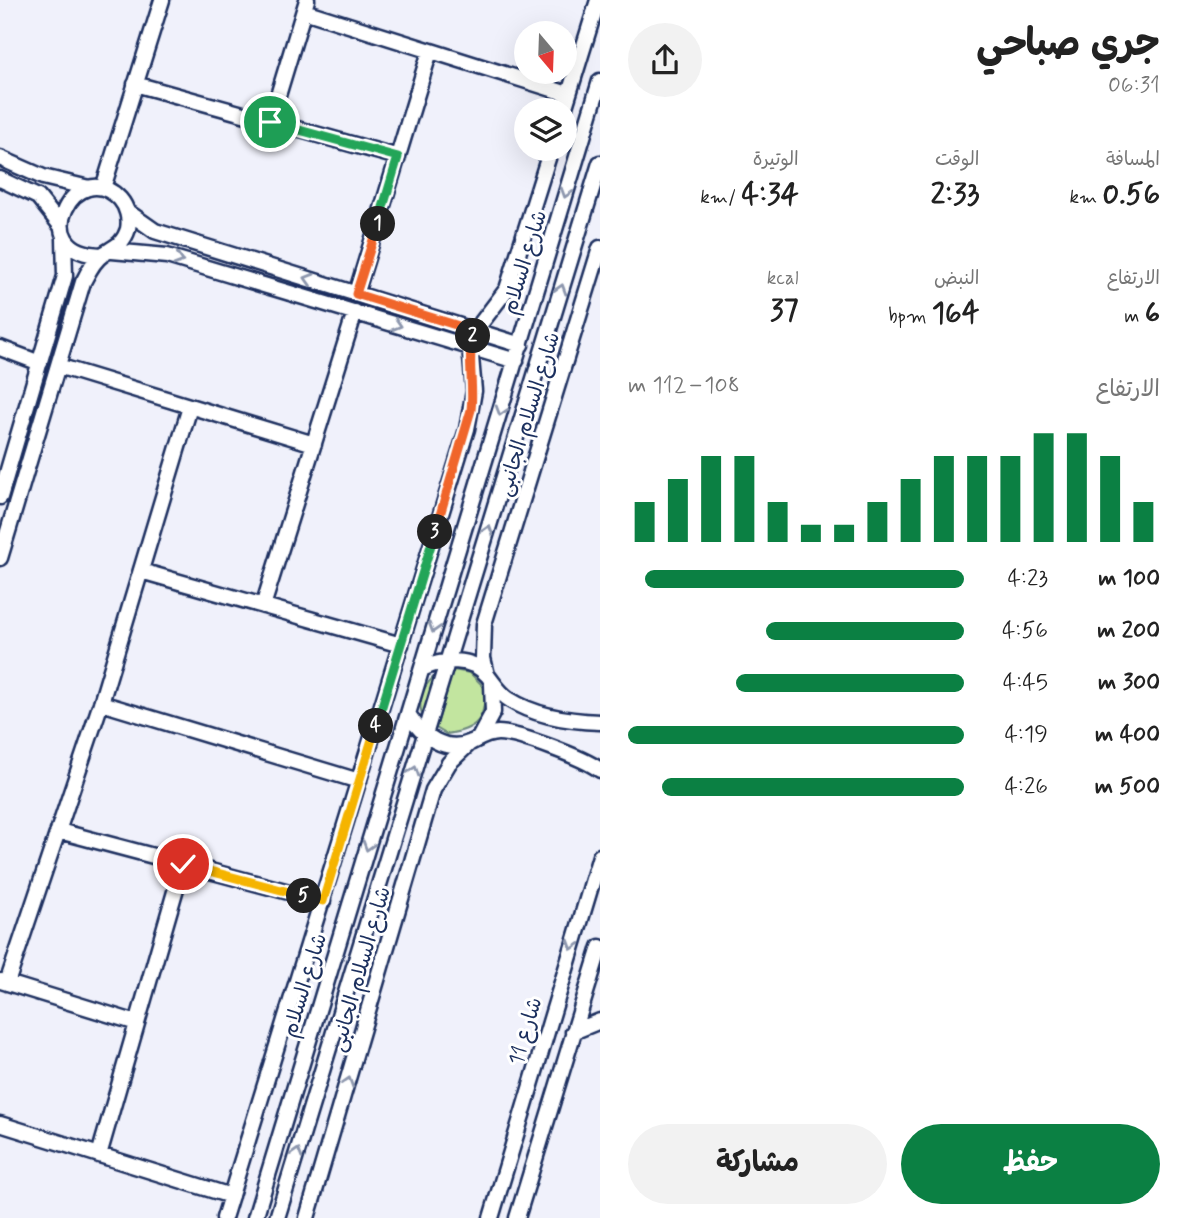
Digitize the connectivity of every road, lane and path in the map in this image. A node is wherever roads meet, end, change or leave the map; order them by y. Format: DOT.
graph roads {
  1 [pos="162,0"];
  2 [pos="598,0"];
  3 [pos="306,6"];
  4 [pos="430,51"];
  5 [pos="600,81"];
  6 [pos="135,84"];
  7 [pos="568,94"];
  8 [pos="567,98"];
  9 [pos="270,122"];
  10 [pos="398,157"];
  11 [pos="0,158"];
  12 [pos="547,161"];
  13 [pos="600,163"];
  14 [pos="0,179"];
  15 [pos="97,188"];
  16 [pos="128,212"];
  17 [pos="62,232"];
  18 [pos="600,248"];
  19 [pos="107,253"];
  20 [pos="356,294"];
  21 [pos="355,312"];
  22 [pos="475,331"];
  23 [pos="521,345"];
  24 [pos="470,347"];
  25 [pos="0,348"];
  26 [pos="516,361"];
  27 [pos="40,363"];
  28 [pos="58,366"];
  29 [pos="190,407"];
  30 [pos="314,444"];
  31 [pos="0,498"];
  32 [pos="481,554"];
  33 [pos="0,558"];
  34 [pos="504,562"];
  35 [pos="141,571"];
  36 [pos="263,606"];
  37 [pos="401,645"];
  38 [pos="450,660"];
  39 [pos="422,669"];
  40 [pos="489,679"];
  41 [pos="102,703"];
  42 [pos="408,714"];
  43 [pos="600,722"];
  44 [pos="426,736"];
  45 [pos="475,740"];
  46 [pos="600,770"];
  47 [pos="359,781"];
  48 [pos="396,829"];
  49 [pos="59,831"];
  50 [pos="418,834"];
  51 [pos="600,856"];
  52 [pos="183,864"];
  53 [pos="323,901"];
  54 [pos="600,947"];
  55 [pos="597,966"];
  56 [pos="4,982"];
  57 [pos="600,1021"];
  58 [pos="137,1023"];
  59 [pos="573,1032"];
  60 [pos="527,1093"];
  61 [pos="551,1101"];
  62 [pos="0,1124"];
  63 [pos="99,1155"];
  64 [pos="231,1196"];
  65 [pos="224,1218"];
  66 [pos="255,1218"];
  67 [pos="277,1218"];
  68 [pos="307,1218"];
  69 [pos="491,1218"];
  70 [pos="517,1218"];
  1 -- 6 [label="street"];
  2 -- 7 [label="street"];
  3 -- 4 [label="street"];
  3 -- 9 [label="street"];
  4 -- 7 [label="street"];
  4 -- 10 [label="street"];
  5 -- 23 [label="street, شارع السلام, one-way"];
  6 -- 9 [label="street"];
  6 -- 15 [label="street"];
  7 -- 8 [label="street"];
  9 -- 10 [label="street"];
  10 -- 20 [label="street"];
  11 -- 15 [label="street"];
  12 -- 22 [label="street"];
  32 -- 13 [label="street, شارع السلام, one-way"];
  14 -- 17 [label="street"];
  15 -- 16 [label="street"];
  15 -- 17 [label="street"];
  16 -- 19 [label="street"];
  20 -- 16 [label="street, one-way"];
  17 -- 19 [label="street"];
  17 -- 27 [label="street"];
  18 -- 34 [label="street, شارع السلام الجانبى"];
  19 -- 21 [label="street, one-way"];
  19 -- 28 [label="street"];
  20 -- 22 [label="street"];
  21 -- 24 [label="street, one-way"];
  21 -- 30 [label="street"];
  22 -- 23 [label="street"];
  22 -- 24 [label="street"];
  23 -- 26 [label="street, شارع السلام"];
  24 -- 26 [label="street"];
  24 -- 37 [label="street"];
  25 -- 27 [label="street"];
  26 -- 39 [label="street, شارع السلام, one-way"];
  27 -- 31 [label="street"];
  28 -- 29 [label="street"];
  28 -- 33 [label="street"];
  29 -- 30 [label="street"];
  29 -- 35 [label="street"];
  30 -- 36 [label="street"];
  32 -- 34 [label="street"];
  32 -- 38 [label="street, شارع السلام"];
  34 -- 40 [label="street, شارع السلام الجانبى"];
  35 -- 36 [label="street"];
  35 -- 41 [label="street"];
  36 -- 37 [label="street"];
  37 -- 47 [label="street"];
  38 -- 39 [label="street"];
  38 -- 40 [label="street"];
  38 -- 44 [label="street, شارع السلام"];
  39 -- 42 [label="street, شارع السلام"];
  40 -- 43 [label="street"];
  40 -- 45 [label="street, شارع السلام الجانبى"];
  41 -- 47 [label="street"];
  41 -- 49 [label="street"];
  42 -- 44 [label="street"];
  42 -- 66 [label="street, شارع السلام, one-way"];
  44 -- 45 [label="street"];
  48 -- 44 [label="street, شارع السلام, one-way"];
  45 -- 46 [label="street"];
  45 -- 50 [label="street, شارع السلام الجانبى"];
  47 -- 53 [label="street"];
  48 -- 50 [label="street"];
  67 -- 48 [label="street, شارع السلام, one-way"];
  49 -- 52 [label="street"];
  49 -- 56 [label="street"];
  68 -- 50 [label="street, شارع السلام الجانبى, one-way"];
  51 -- 60 [label="street, شارع 11, one-way"];
  52 -- 53 [label="street"];
  52 -- 58 [label="street"];
  53 -- 64 [label="street"];
  54 -- 55 [label="street"];
  55 -- 59 [label="street"];
  56 -- 58 [label="street"];
  57 -- 59 [label="street"];
  58 -- 63 [label="street"];
  59 -- 61 [label="street"];
  60 -- 61 [label="street"];
  60 -- 69 [label="street, شارع 11"];
  61 -- 70 [label="street"];
  62 -- 63 [label="street"];
  63 -- 64 [label="street"];
  64 -- 65 [label="street"];
}
